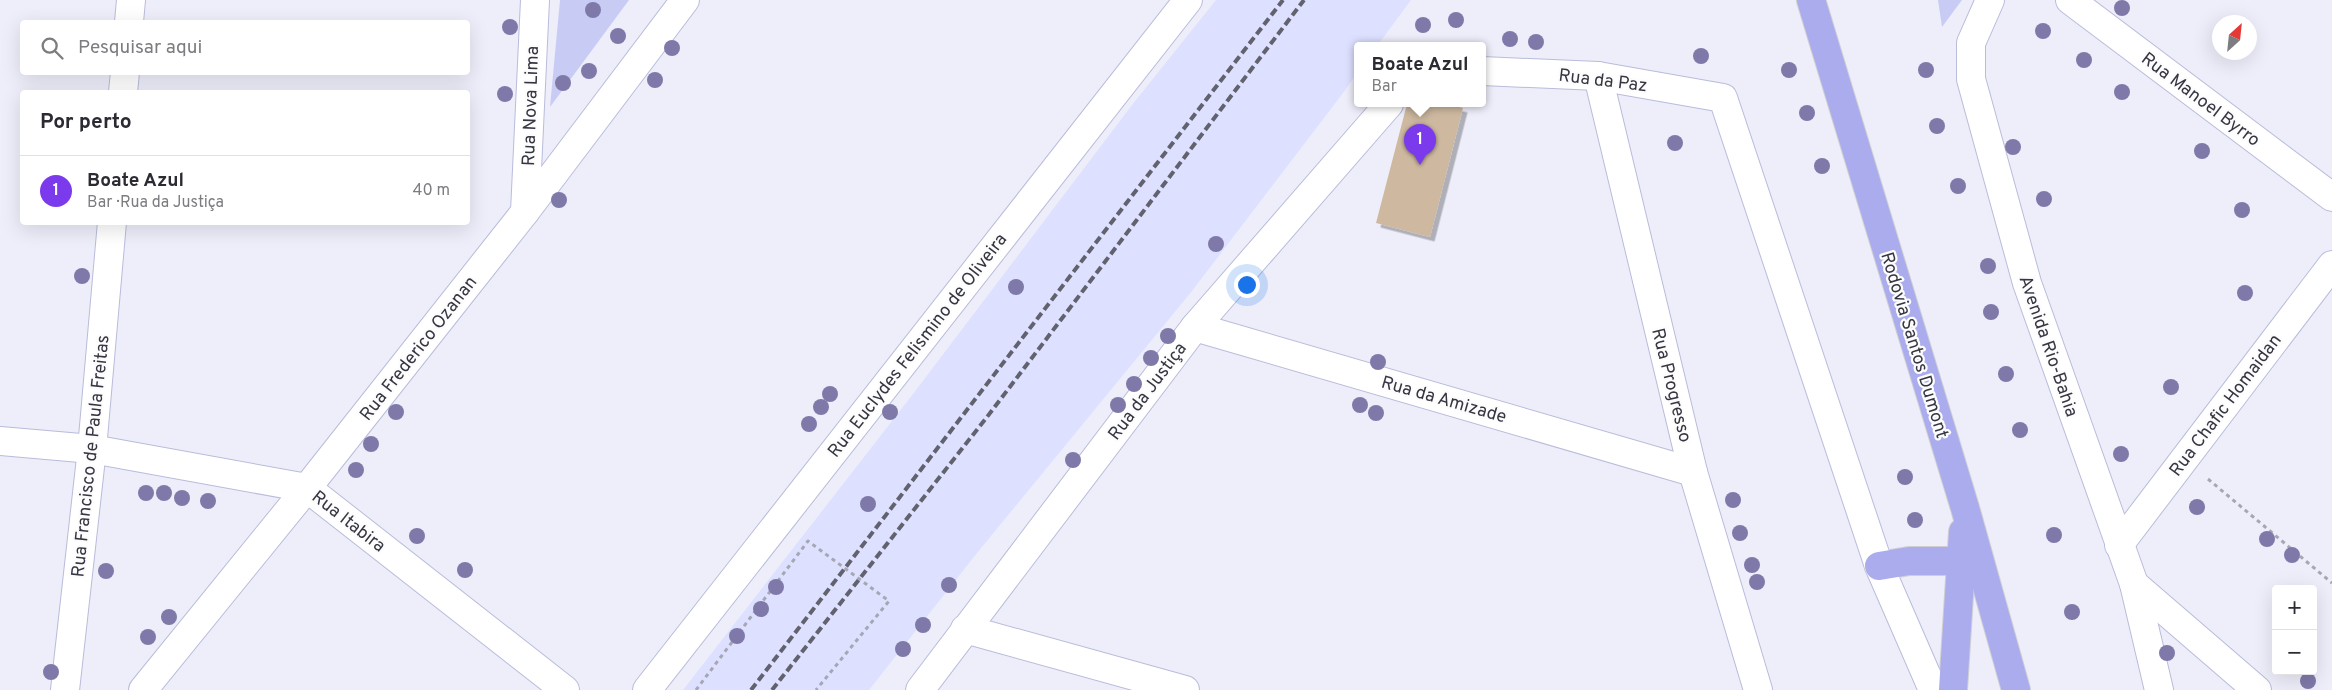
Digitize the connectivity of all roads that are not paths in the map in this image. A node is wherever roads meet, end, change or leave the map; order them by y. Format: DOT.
graph roads {
  1 [pos="131,0"];
  2 [pos="534,0"];
  3 [pos="685,0"];
  4 [pos="1188,0"];
  5 [pos="1811,0"];
  6 [pos="1990,0"];
  7 [pos="2070,0"];
  8 [pos="129,20"];
  9 [pos="1486,71"];
  10 [pos="125,75"];
  11 [pos="1598,76"];
  12 [pos="123,90"];
  13 [pos="1386,107"];
  14 [pos="2332,198"];
  15 [pos="525,212"];
  16 [pos="112,225"];
  17 [pos="2332,265"];
  18 [pos="1195,327"];
  19 [pos="0,441"];
  20 [pos="92,448"];
  21 [pos="1693,472"];
  22 [pos="308,488"];
  23 [pos="1964,508"];
  24 [pos="2119,545"];
  25 [pos="1962,561"];
  26 [pos="1879,566"];
  27 [pos="2134,584"];
  28 [pos="966,629"];
  29 [pos="65,690"];
  30 [pos="143,690"];
  31 [pos="565,690"];
  32 [pos="647,690"];
  33 [pos="920,690"];
  34 [pos="1185,690"];
  35 [pos="1758,690"];
  36 [pos="1933,690"];
  37 [pos="1953,690"];
  38 [pos="2016,690"];
  39 [pos="2159,690"];
  40 [pos="2257,690"];
  1 -- 8 [label="street"];
  2 -- 15 [label="street, Rua Nova Lima"];
  3 -- 15 [label="street, Rua Frederico Ozanan"];
  4 -- 32 [label="street, Rua Euclydes Felismino de Oliveira"];
  5 -- 23 [label="highway, Rodovia Santos Dumont"];
  6 -- 24 [label="street, Avenida Rio-Bahia"];
  7 -- 14 [label="street, Rua Manoel Byrro"];
  9 -- 11 [label="street, Rua da Paz"];
  10 -- 12 [label="street"];
  11 -- 21 [label="street, Rua Progresso"];
  11 -- 26 [label="street, Rua da Paz"];
  13 -- 18 [label="street, Rua da Justiça"];
  15 -- 22 [label="street, Rua Frederico Ozanan"];
  16 -- 20 [label="street, Rua Francisco de Paula Freitas"];
  17 -- 24 [label="street, Rua Chafic Homaidan"];
  18 -- 21 [label="street, Rua da Amizade"];
  18 -- 28 [label="street, Rua da Justiça"];
  19 -- 20 [label="street, Rua Itabira"];
  20 -- 22 [label="street, Rua Itabira"];
  20 -- 29 [label="street, Rua Francisco de Paula Freitas"];
  21 -- 35 [label="street, Rua Progresso"];
  22 -- 30 [label="street, Rua Frederico Ozanan"];
  22 -- 31 [label="street, Rua Itabira"];
  23 -- 25 [label="highway"];
  23 -- 38 [label="highway, Rodovia Santos Dumont"];
  24 -- 27 [label="street, Avenida Rio-Bahia"];
  25 -- 26 [label="highway"];
  25 -- 37 [label="highway"];
  26 -- 36 [label="street"];
  27 -- 39 [label="street, Avenida Rio-Bahia"];
  27 -- 40 [label="street"];
  28 -- 33 [label="street, Rua da Justiça"];
  28 -- 34 [label="street"];
}
